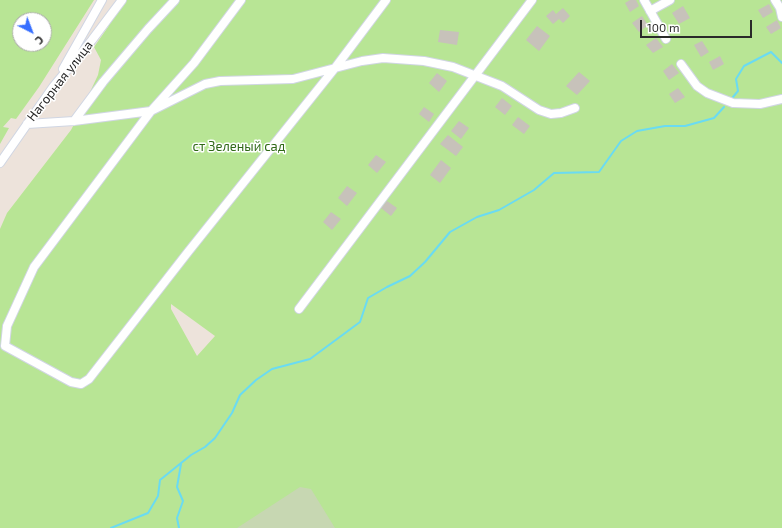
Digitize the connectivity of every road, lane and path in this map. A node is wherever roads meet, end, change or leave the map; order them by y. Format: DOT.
graph roads {
  1 [pos="102,0"];
  2 [pos="122,0"];
  3 [pos="175,0"];
  4 [pos="241,0"];
  5 [pos="386,0"];
  6 [pos="532,0"];
  7 [pos="644,0"];
  8 [pos="670,0"];
  9 [pos="775,0"];
  10 [pos="781,8"];
  11 [pos="650,11"];
  12 [pos="782,18"];
  13 [pos="666,39"];
  14 [pos="681,64"];
  15 [pos="335,68"];
  16 [pos="474,76"];
  17 [pos="53,87"];
  18 [pos="782,99"];
  19 [pos="575,108"];
  20 [pos="151,111"];
  21 [pos="74,121"];
  22 [pos="27,124"];
  23 [pos="0,163"];
  24 [pos="299,308"];
  1 -- 17 [label="street"];
  2 -- 17 [label="street, Нагорная улица"];
  3 -- 21 [label="street"];
  4 -- 20 [label="street"];
  5 -- 15 [label="street"];
  6 -- 16 [label="street"];
  7 -- 11 [label="street"];
  8 -- 11 [label="street"];
  9 -- 10 [label="street"];
  10 -- 12 [label="street"];
  11 -- 13 [label="street"];
  14 -- 18 [label="street"];
  15 -- 16 [label="street"];
  15 -- 20 [label="street"];
  15 -- 20 [label="street"];
  16 -- 19 [label="street"];
  16 -- 24 [label="street"];
  17 -- 22 [label="street, Нагорная улица"];
  20 -- 21 [label="street"];
  21 -- 22 [label="street"];
  22 -- 23 [label="street, Нагорная улица"];
}
